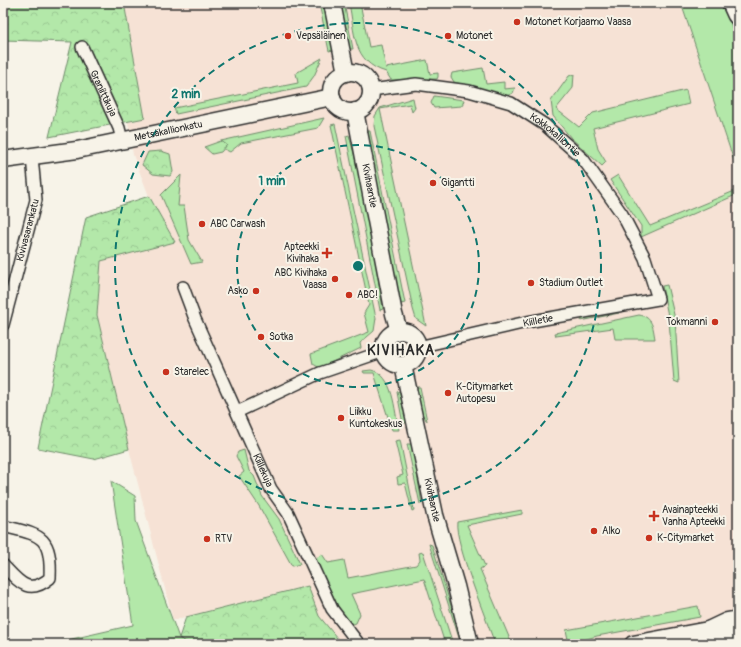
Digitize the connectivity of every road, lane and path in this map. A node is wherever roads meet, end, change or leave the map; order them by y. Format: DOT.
graph roads {
  1 [pos="332,3"];
  2 [pos="733,3"];
  3 [pos="738,14"];
  4 [pos="82,47"];
  5 [pos="346,73"];
  6 [pos="371,90"];
  7 [pos="332,97"];
  8 [pos="355,111"];
  9 [pos="122,140"];
  10 [pos="32,157"];
  11 [pos="3,160"];
  12 [pos="183,287"];
  13 [pos="658,299"];
  14 [pos="3,325"];
  15 [pos="399,331"];
  16 [pos="418,347"];
  17 [pos="384,351"];
  18 [pos="403,365"];
  19 [pos="237,412"];
  20 [pos="3,526"];
  21 [pos="3,565"];
  22 [pos="738,619"];
  23 [pos="708,630"];
  24 [pos="738,634"];
  25 [pos="472,640"];
  26 [pos="359,644"];
  27 [pos="633,644"];
  1 -- 5 [label="main road"];
  2 -- 3 [label="highway"];
  4 -- 9 [label="street, Graniittikuja"];
  5 -- 6 [label="main road"];
  5 -- 7 [label="main road"];
  6 -- 8 [label="main road"];
  6 -- 13 [label="street, Kokkokalliontie"];
  7 -- 8 [label="main road"];
  7 -- 9 [label="main road, Metsäkallionkatu"];
  8 -- 15 [label="main road, Kivihaantie"];
  9 -- 10 [label="main road, Metsäkallionkatu"];
  10 -- 11 [label="main road, Metsäkallionkatu"];
  10 -- 14 [label="street, Kivivasarankatu"];
  12 -- 19 [label="street, Kiillekuja"];
  13 -- 16 [label="street, Kiilletie"];
  15 -- 16 [label="main road"];
  15 -- 17 [label="main road"];
  16 -- 18 [label="main road"];
  17 -- 18 [label="main road"];
  17 -- 19 [label="street"];
  18 -- 25 [label="main road, Kivihaantie"];
  19 -- 26 [label="street, Kiillekuja"];
  20 -- 21 [label="street"];
  22 -- 23 [label="main road"];
  23 -- 24 [label="main road"];
  23 -- 27 [label="main road"];
}
